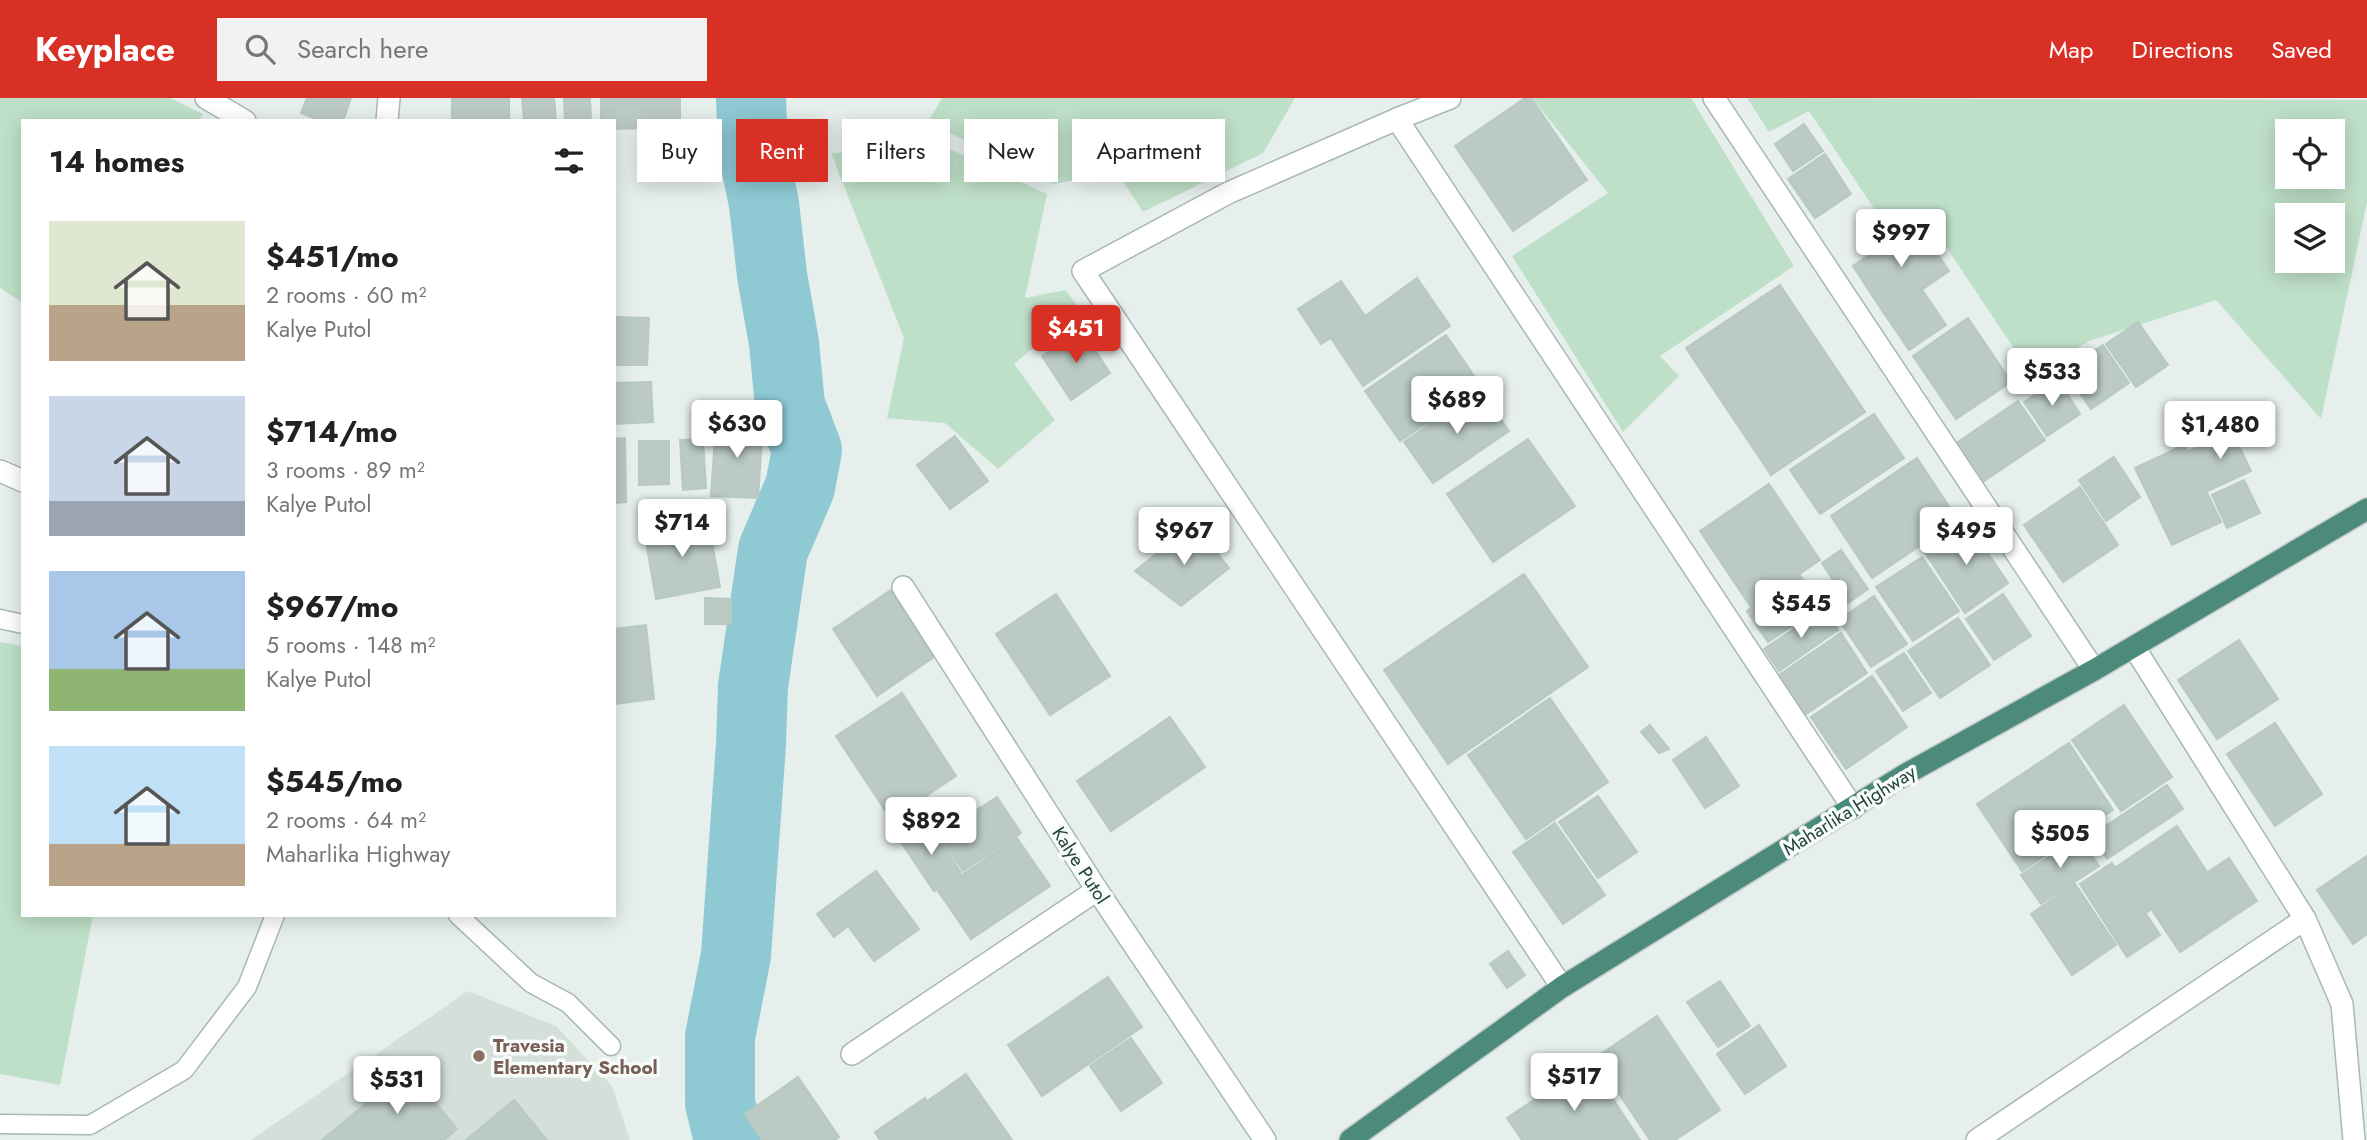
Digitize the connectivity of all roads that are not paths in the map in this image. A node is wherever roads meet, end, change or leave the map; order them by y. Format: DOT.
graph roads {
  1 [pos="206,98"];
  2 [pos="389,98"];
  3 [pos="1450,98"];
  4 [pos="1714,98"];
  5 [pos="242,119"];
  6 [pos="387,119"];
  7 [pos="1397,119"];
  8 [pos="0,471"];
  9 [pos="21,480"];
  10 [pos="2367,509"];
  11 [pos="903,587"];
  12 [pos="0,620"];
  13 [pos="21,624"];
  14 [pos="2134,647"];
  15 [pos="2094,670"];
  16 [pos="1853,808"];
  17 [pos="1097,890"];
  18 [pos="274,917"];
  19 [pos="460,917"];
  20 [pos="2305,919"];
  21 [pos="1562,987"];
  22 [pos="611,1046"];
  23 [pos="852,1054"];
  24 [pos="0,1124"];
  25 [pos="1265,1140"];
  26 [pos="1350,1140"];
  27 [pos="1977,1140"];
  28 [pos="2354,1140"];
  1 -- 5 [label="street"];
  2 -- 6 [label="street"];
  3 -- 7 [label="street"];
  4 -- 15 [label="street"];
  7 -- 16 [label="street"];
  7 -- 21 [label="street"];
  8 -- 9 [label="street"];
  10 -- 14 [label="highway, Maharlika Highway"];
  11 -- 17 [label="street, Kalye Putol"];
  12 -- 13 [label="lane"];
  14 -- 15 [label="highway, Maharlika Highway"];
  14 -- 20 [label="street"];
  15 -- 16 [label="highway, Maharlika Highway"];
  16 -- 21 [label="highway, Maharlika Highway"];
  17 -- 23 [label="street"];
  17 -- 25 [label="street, Kalye Putol"];
  18 -- 24 [label="lane"];
  19 -- 22 [label="lane"];
  20 -- 27 [label="street"];
  20 -- 28 [label="street"];
  21 -- 26 [label="highway, Maharlika Highway"];
}
